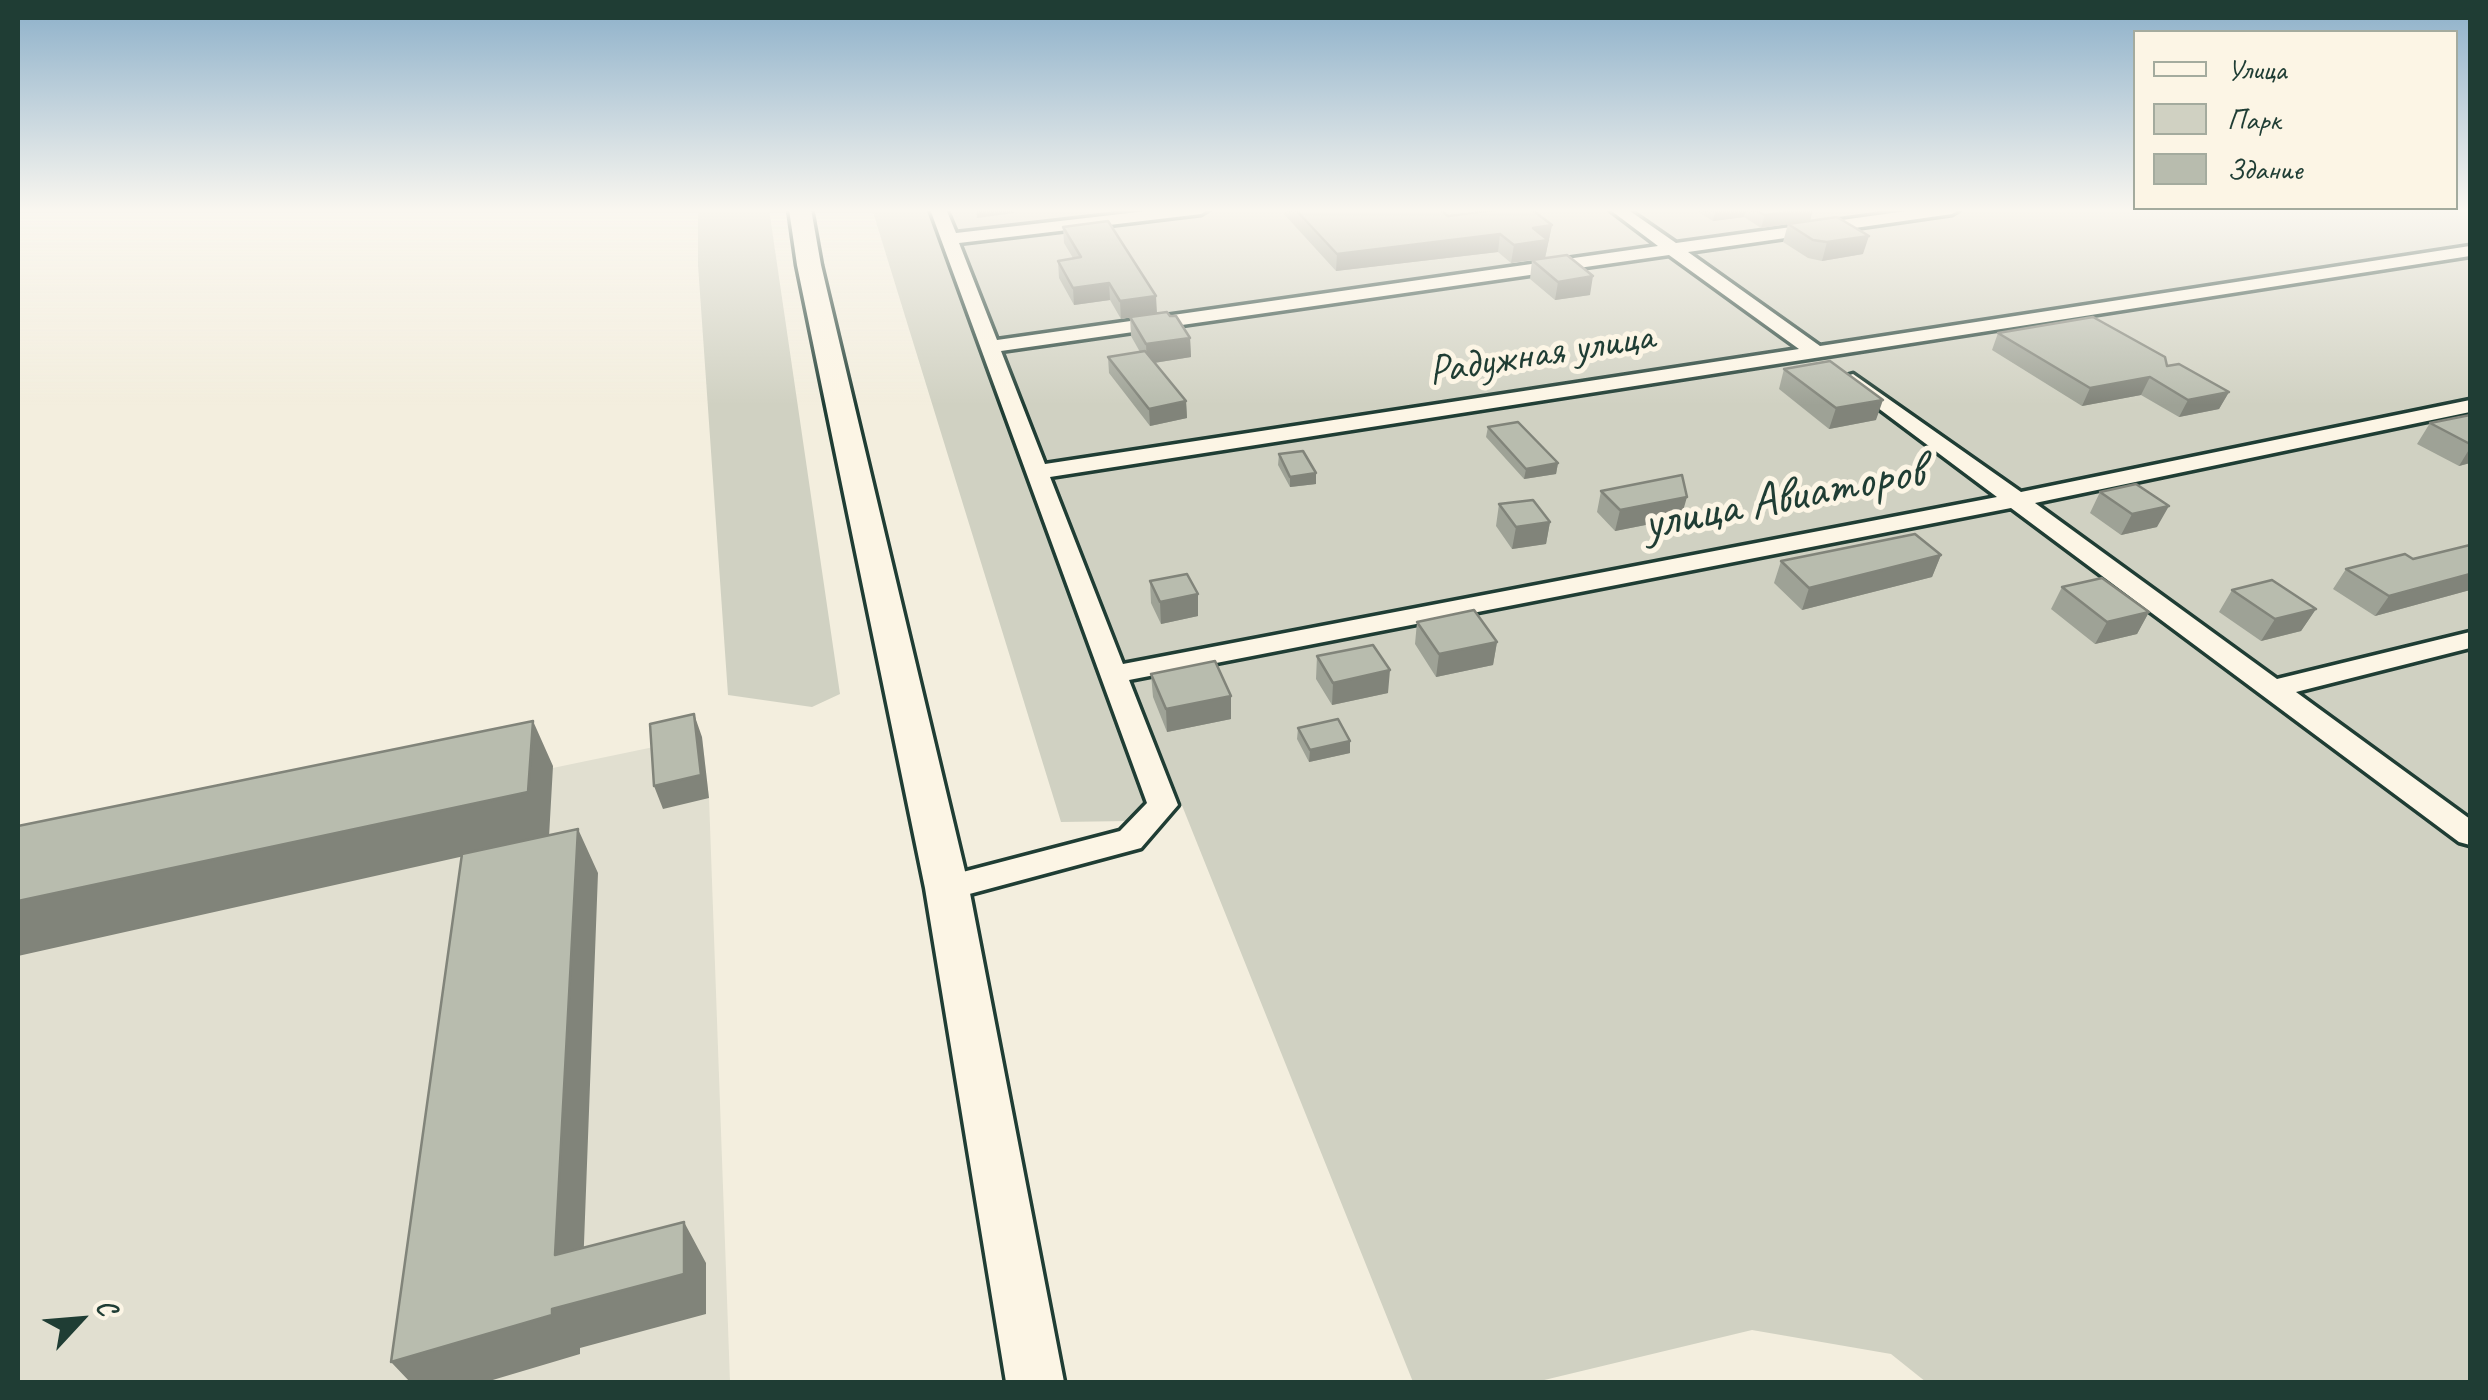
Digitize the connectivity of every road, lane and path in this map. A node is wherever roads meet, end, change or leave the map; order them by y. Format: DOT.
graph roads {
  1 [pos="811,274"];
  2 [pos="963,274"];
  3 [pos="1502,274"];
  4 [pos="1708,274"];
  5 [pos="2315,274"];
  6 [pos="990,347"];
  7 [pos="1813,350"];
  8 [pos="2470,406"];
  9 [pos="1038,472"];
  10 [pos="2016,500"];
  11 [pos="2470,640"];
  12 [pos="1114,674"];
  13 [pos="2271,688"];
  14 [pos="2470,834"];
  15 [pos="947,888"];
  16 [pos="1036,1382"];
  1 -- 15 [label="street"];
  2 -- 6 [label="street"];
  3 -- 6 [label="street"];
  4 -- 7 [label="street"];
  5 -- 7 [label="street, Радужная улица"];
  6 -- 9 [label="street"];
  7 -- 9 [label="street, Радужная улица"];
  7 -- 10 [label="street"];
  8 -- 10 [label="street, улица Авиаторов"];
  9 -- 12 [label="street"];
  10 -- 12 [label="street, улица Авиаторов"];
  10 -- 13 [label="street"];
  11 -- 13 [label="street"];
  12 -- 15 [label="street"];
  13 -- 14 [label="street"];
  15 -- 16 [label="street"];
}
